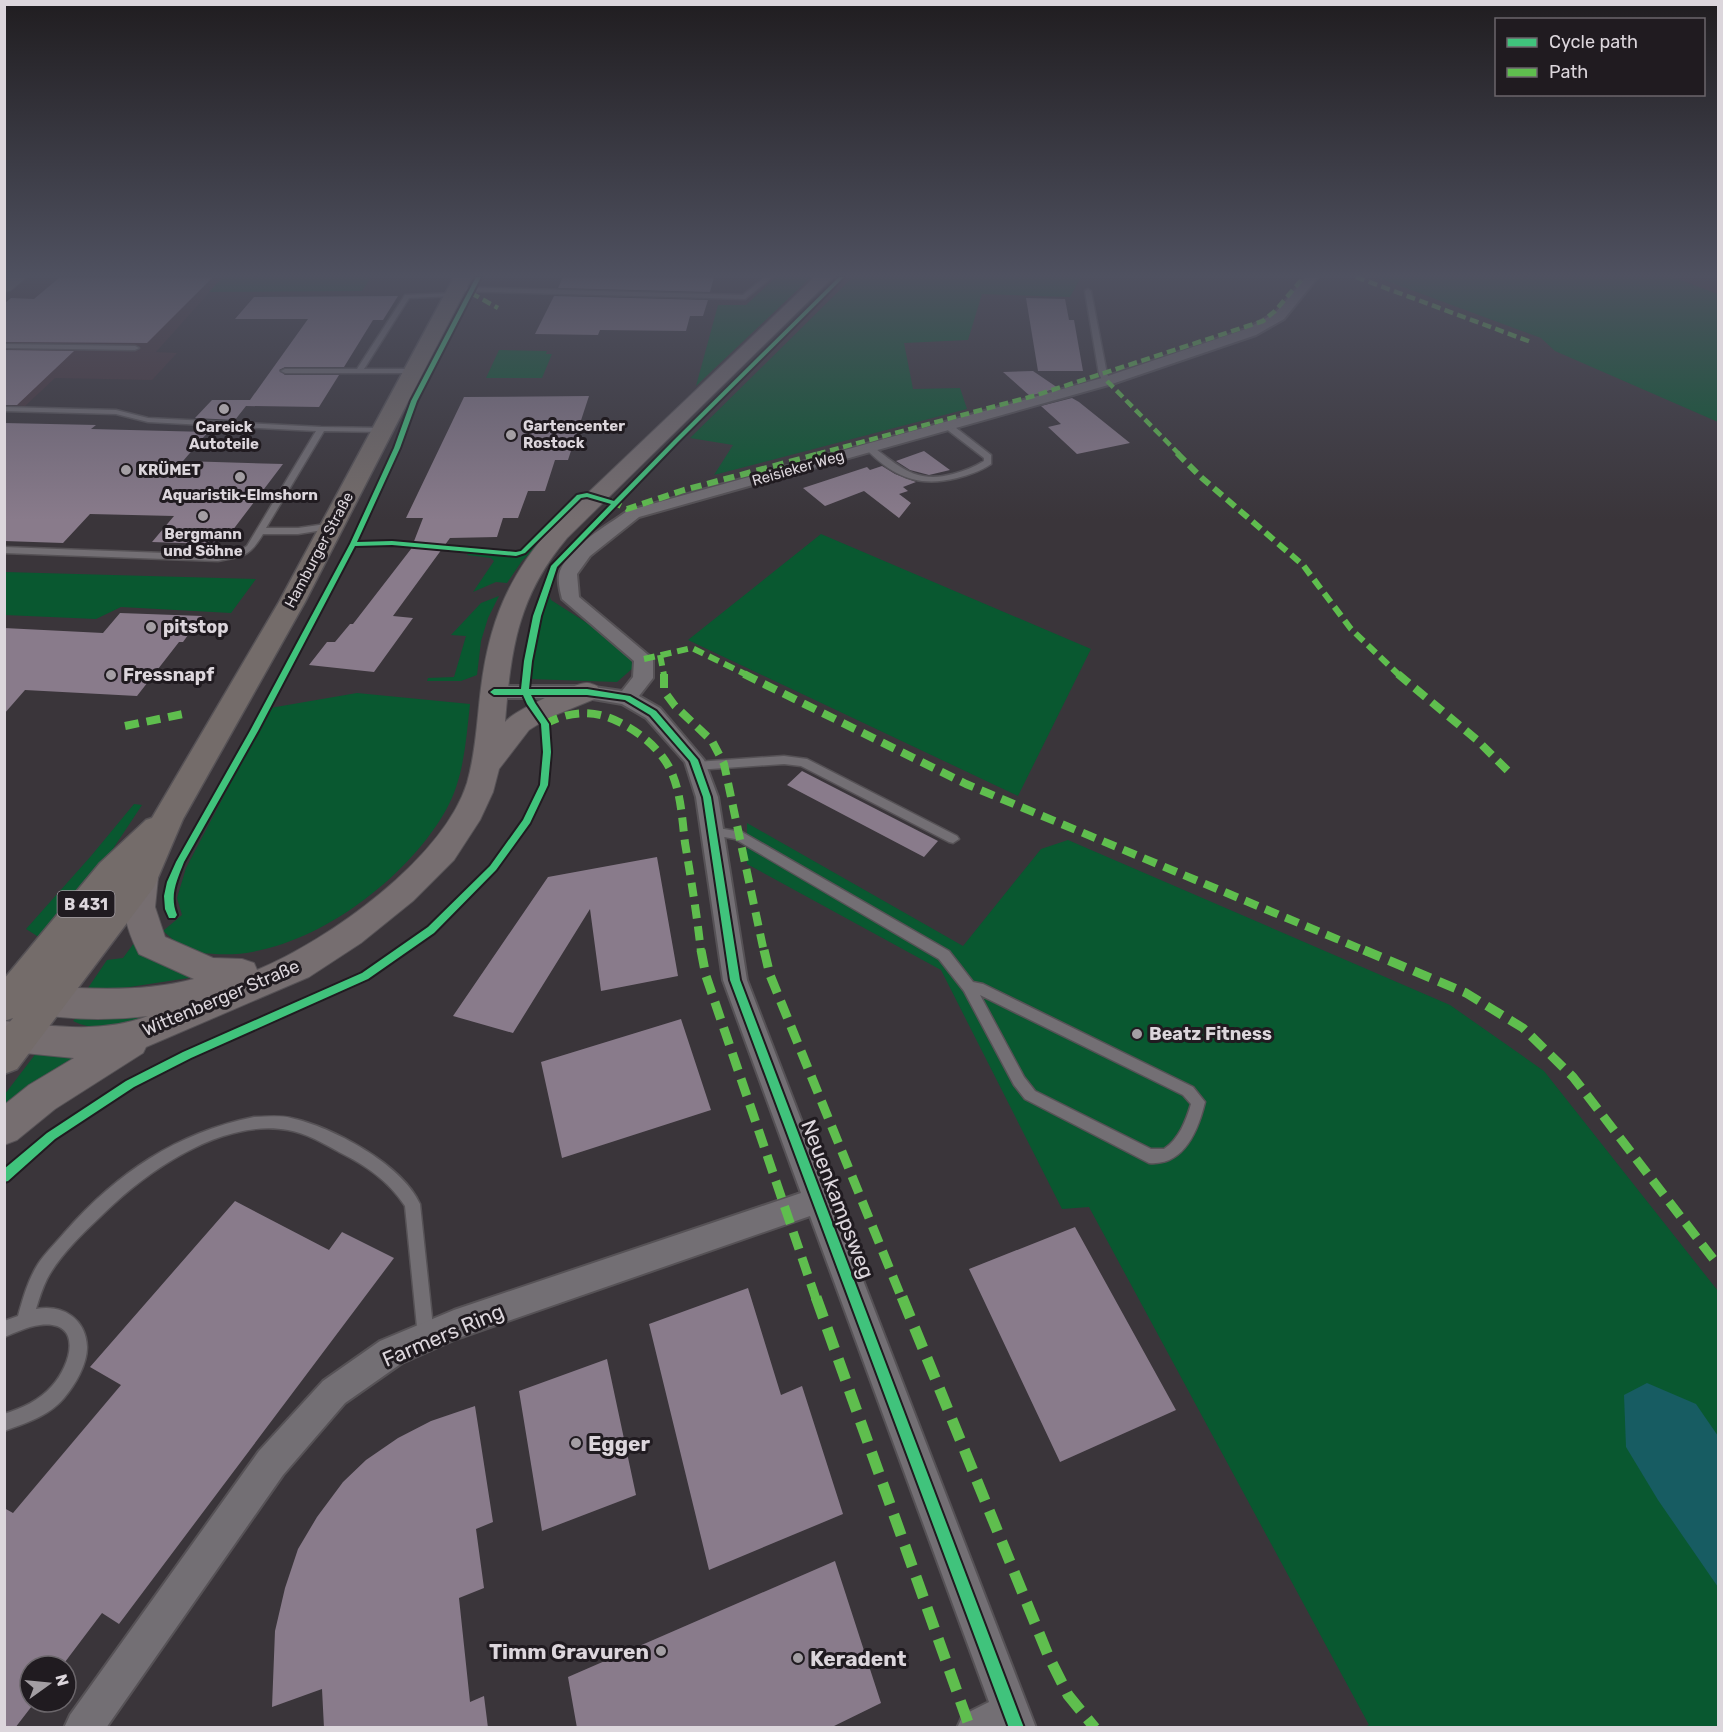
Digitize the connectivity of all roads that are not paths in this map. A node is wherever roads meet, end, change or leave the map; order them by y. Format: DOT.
graph roads {
  1 [pos="367,358"];
  2 [pos="420,358"];
  3 [pos="742,358"];
  4 [pos="1100,358"];
  5 [pos="1174,358"];
  6 [pos="285,371"];
  7 [pos="359,371"];
  8 [pos="413,371"];
  9 [pos="1107,381"];
  10 [pos="4,409"];
  11 [pos="948,426"];
  12 [pos="321,429"];
  13 [pos="383,430"];
  14 [pos="869,448"];
  15 [pos="333,526"];
  16 [pos="260,531"];
  17 [pos="4,550"];
  18 [pos="494,692"];
  19 [pos="587,692"];
  20 [pos="627,698"];
  21 [pos="487,765"];
  22 [pos="696,766"];
  23 [pos="167,819"];
  24 [pos="712,831"];
  25 [pos="953,839"];
  26 [pos="142,878"];
  27 [pos="371,916"];
  28 [pos="254,974"];
  29 [pos="969,987"];
  30 [pos="49,1001"];
  31 [pos="9,1021"];
  32 [pos="149,1031"];
  33 [pos="4,1128"];
  34 [pos="819,1200"];
  35 [pos="25,1319"];
  36 [pos="4,1329"];
  37 [pos="426,1337"];
  38 [pos="4,1423"];
  39 [pos="1013,1719"];
  40 [pos="83,1728"];
  41 [pos="976,1728"];
  1 -- 7 [label="lane"];
  2 -- 8 [label="main road, Hamburger Straße / B 431"];
  3 -- 18 [label="main road, Wittenberger Straße"];
  4 -- 9 [label="lane"];
  5 -- 9 [label="street, Reisieker Weg"];
  6 -- 7 [label="lane"];
  7 -- 8 [label="lane"];
  8 -- 13 [label="main road, Hamburger Straße / B 431"];
  9 -- 11 [label="street, Reisieker Weg"];
  10 -- 12 [label="lane"];
  11 -- 14 [label="street, Reisieker Weg"];
  11 -- 14 [label="lane"];
  12 -- 13 [label="lane"];
  12 -- 16 [label="lane"];
  13 -- 15 [label="main road, Hamburger Straße / B 431"];
  14 -- 20 [label="street, Reisieker Weg"];
  15 -- 16 [label="lane"];
  15 -- 23 [label="main road, Hamburger Straße / B 431"];
  16 -- 17 [label="lane"];
  18 -- 19 [label="street"];
  18 -- 21 [label="main road, Wittenberger Straße"];
  19 -- 20 [label="street"];
  19 -- 21 [label="main road"];
  20 -- 22 [label="street, Neuenkampsweg"];
  21 -- 27 [label="main road, Wittenberger Straße"];
  22 -- 24 [label="street, Neuenkampsweg"];
  22 -- 25 [label="lane"];
  23 -- 26 [label="main road, Hamburger Straße / B 431"];
  23 -- 31 [label="main road, Hamburger Straße / B 431"];
  24 -- 29 [label="lane"];
  24 -- 34 [label="street, Neuenkampsweg"];
  26 -- 28 [label="main road"];
  26 -- 30 [label="main road, Hamburger Straße / B 431"];
  27 -- 28 [label="main road, Wittenberger Straße"];
  27 -- 32 [label="main road, Wittenberger Straße"];
  28 -- 30 [label="main road, Wittenberger Straße"];
  29 -- 29 [label="lane"];
  30 -- 31 [label="main road, Hamburger Straße / B 431"];
  31 -- 32 [label="main road, Wittenberger Straße"];
  32 -- 33 [label="main road"];
  34 -- 37 [label="street, Farmers Ring"];
  34 -- 39 [label="street, Neuenkampsweg"];
  35 -- 36 [label="lane"];
  35 -- 37 [label="lane"];
  35 -- 38 [label="lane"];
  37 -- 40 [label="street, Farmers Ring"];
  39 -- 41 [label="street"];
}
